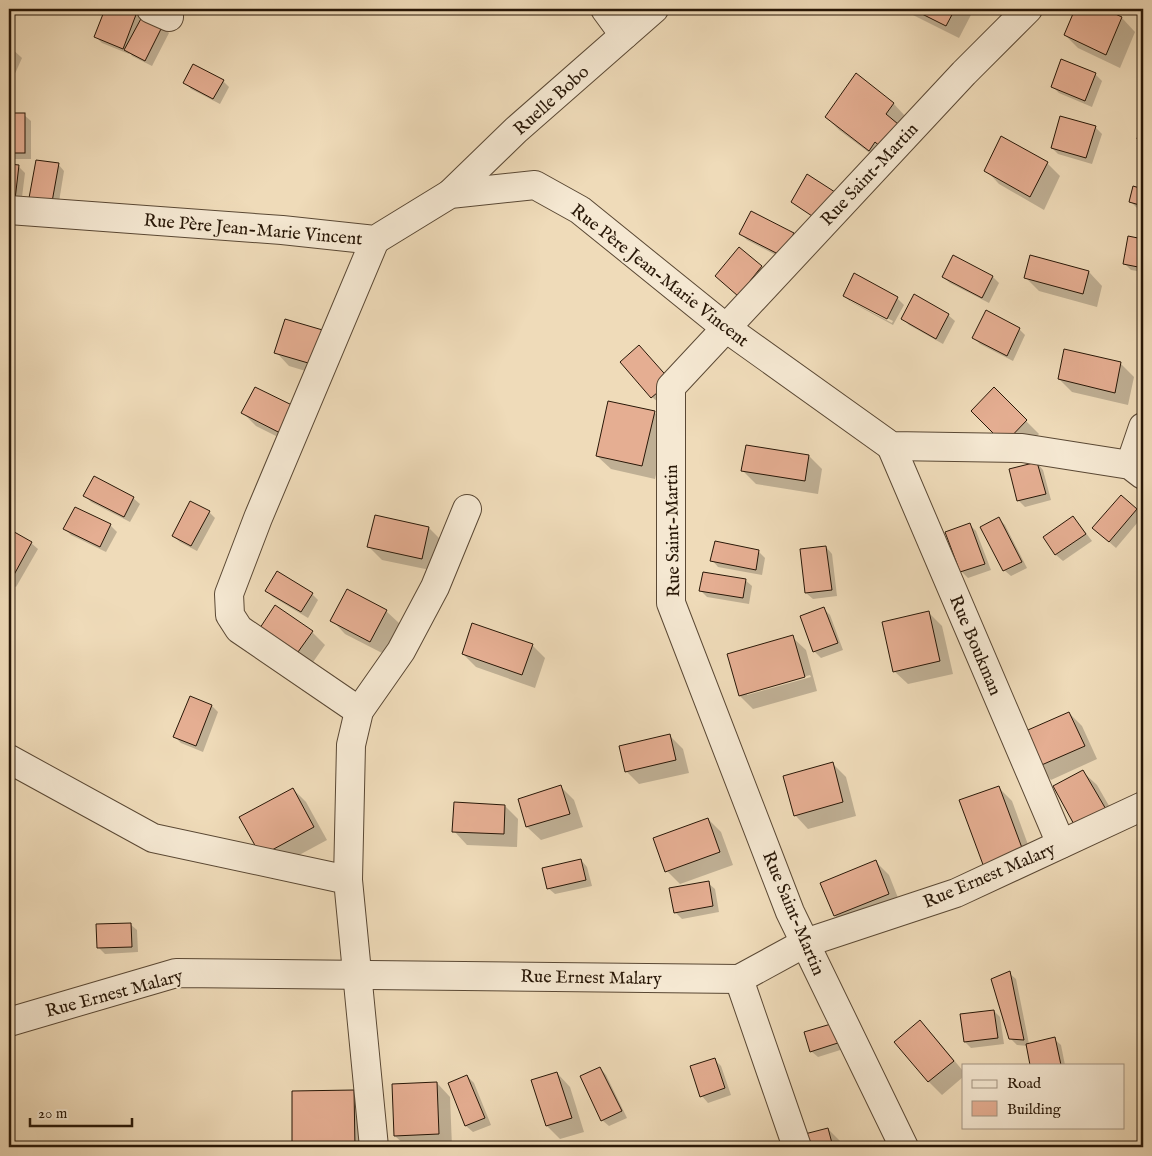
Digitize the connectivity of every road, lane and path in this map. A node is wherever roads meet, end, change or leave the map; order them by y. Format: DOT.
graph roads {
  1 [pos="605,9"];
  2 [pos="654,9"];
  3 [pos="1028,9"];
  4 [pos="624,35"];
  5 [pos="450,194"];
  6 [pos="9,210"];
  7 [pos="375,240"];
  8 [pos="726,328"];
  9 [pos="1143,427"];
  10 [pos="892,446"];
  11 [pos="1137,470"];
  12 [pos="467,510"];
  13 [pos="358,711"];
  14 [pos="9,759"];
  15 [pos="1143,806"];
  16 [pos="1061,844"];
  17 [pos="348,880"];
  18 [pos="805,943"];
  19 [pos="357,975"];
  20 [pos="739,979"];
  21 [pos="9,1022"];
  22 [pos="374,1147"];
  23 [pos="797,1147"];
  24 [pos="904,1147"];
  1 -- 4 [label="street"];
  2 -- 4 [label="street, Ruelle Bobo"];
  3 -- 8 [label="street, Rue Saint-Martin"];
  4 -- 5 [label="street, Ruelle Bobo"];
  5 -- 7 [label="street, Rue Père Jean-Marie Vincent"];
  5 -- 8 [label="street, Rue Père Jean-Marie Vincent"];
  6 -- 7 [label="street, Rue Père Jean-Marie Vincent"];
  7 -- 13 [label="street"];
  8 -- 10 [label="street, Rue Père Jean-Marie Vincent"];
  8 -- 18 [label="street, Rue Saint-Martin"];
  9 -- 11 [label="street"];
  10 -- 11 [label="street"];
  10 -- 16 [label="street, Rue Boukman"];
  12 -- 13 [label="street"];
  13 -- 17 [label="street"];
  14 -- 17 [label="street"];
  15 -- 16 [label="street, Rue Ernest Malary"];
  16 -- 18 [label="street, Rue Ernest Malary"];
  17 -- 19 [label="street"];
  18 -- 20 [label="street, Rue Ernest Malary"];
  18 -- 24 [label="street, Rue Saint-Martin"];
  19 -- 20 [label="street, Rue Ernest Malary"];
  19 -- 21 [label="street, Rue Ernest Malary"];
  19 -- 22 [label="street"];
  20 -- 23 [label="street"];
}
